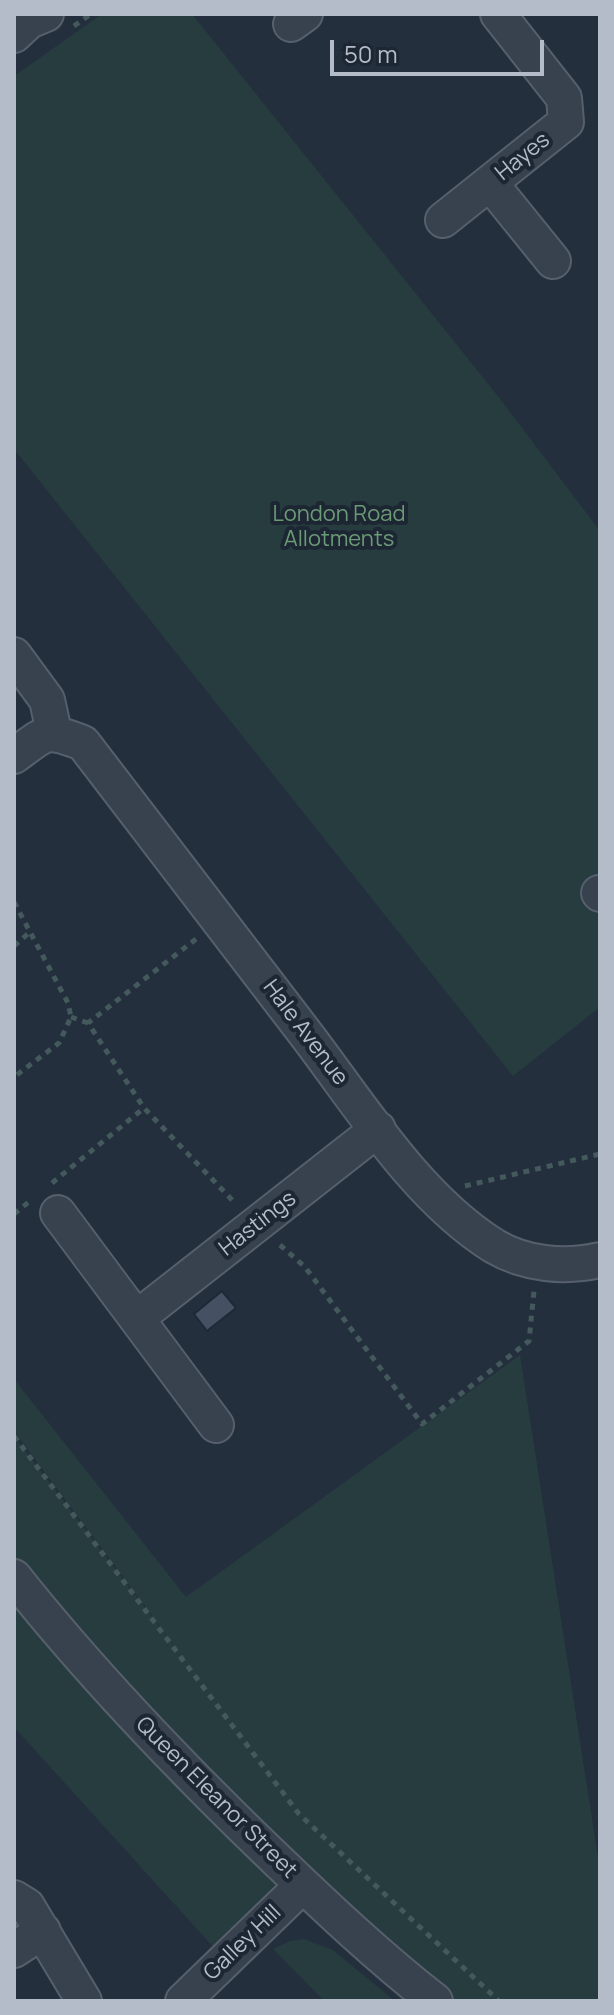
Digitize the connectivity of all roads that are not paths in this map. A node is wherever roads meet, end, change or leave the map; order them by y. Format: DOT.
graph roads {
  1 [pos="498,14"];
  2 [pos="490,183"];
  3 [pos="443,220"];
  4 [pos="553,261"];
  5 [pos="14,655"];
  6 [pos="54,732"];
  7 [pos="14,756"];
  8 [pos="378,1129"];
  9 [pos="58,1213"];
  10 [pos="600,1260"];
  11 [pos="137,1318"];
  12 [pos="216,1425"];
  13 [pos="14,1577"];
  14 [pos="303,1885"];
  15 [pos="14,1898"];
  16 [pos="43,1931"];
  17 [pos="14,1950"];
  18 [pos="84,2001"];
  19 [pos="183,2001"];
  20 [pos="435,2001"];
  1 -- 2 [label="street, Hayes"];
  2 -- 3 [label="street, Hayes"];
  2 -- 4 [label="street, Hayes"];
  5 -- 6 [label="street"];
  6 -- 7 [label="street"];
  6 -- 8 [label="street, Hale Avenue"];
  8 -- 10 [label="street, Hale Avenue"];
  8 -- 11 [label="street, Hastings"];
  9 -- 11 [label="street"];
  11 -- 12 [label="street"];
  13 -- 14 [label="street, Queen Eleanor Street"];
  14 -- 19 [label="street, Galley Hill"];
  14 -- 20 [label="street, Queen Eleanor Street"];
  15 -- 16 [label="street"];
  16 -- 17 [label="street"];
  16 -- 18 [label="street"];
}
